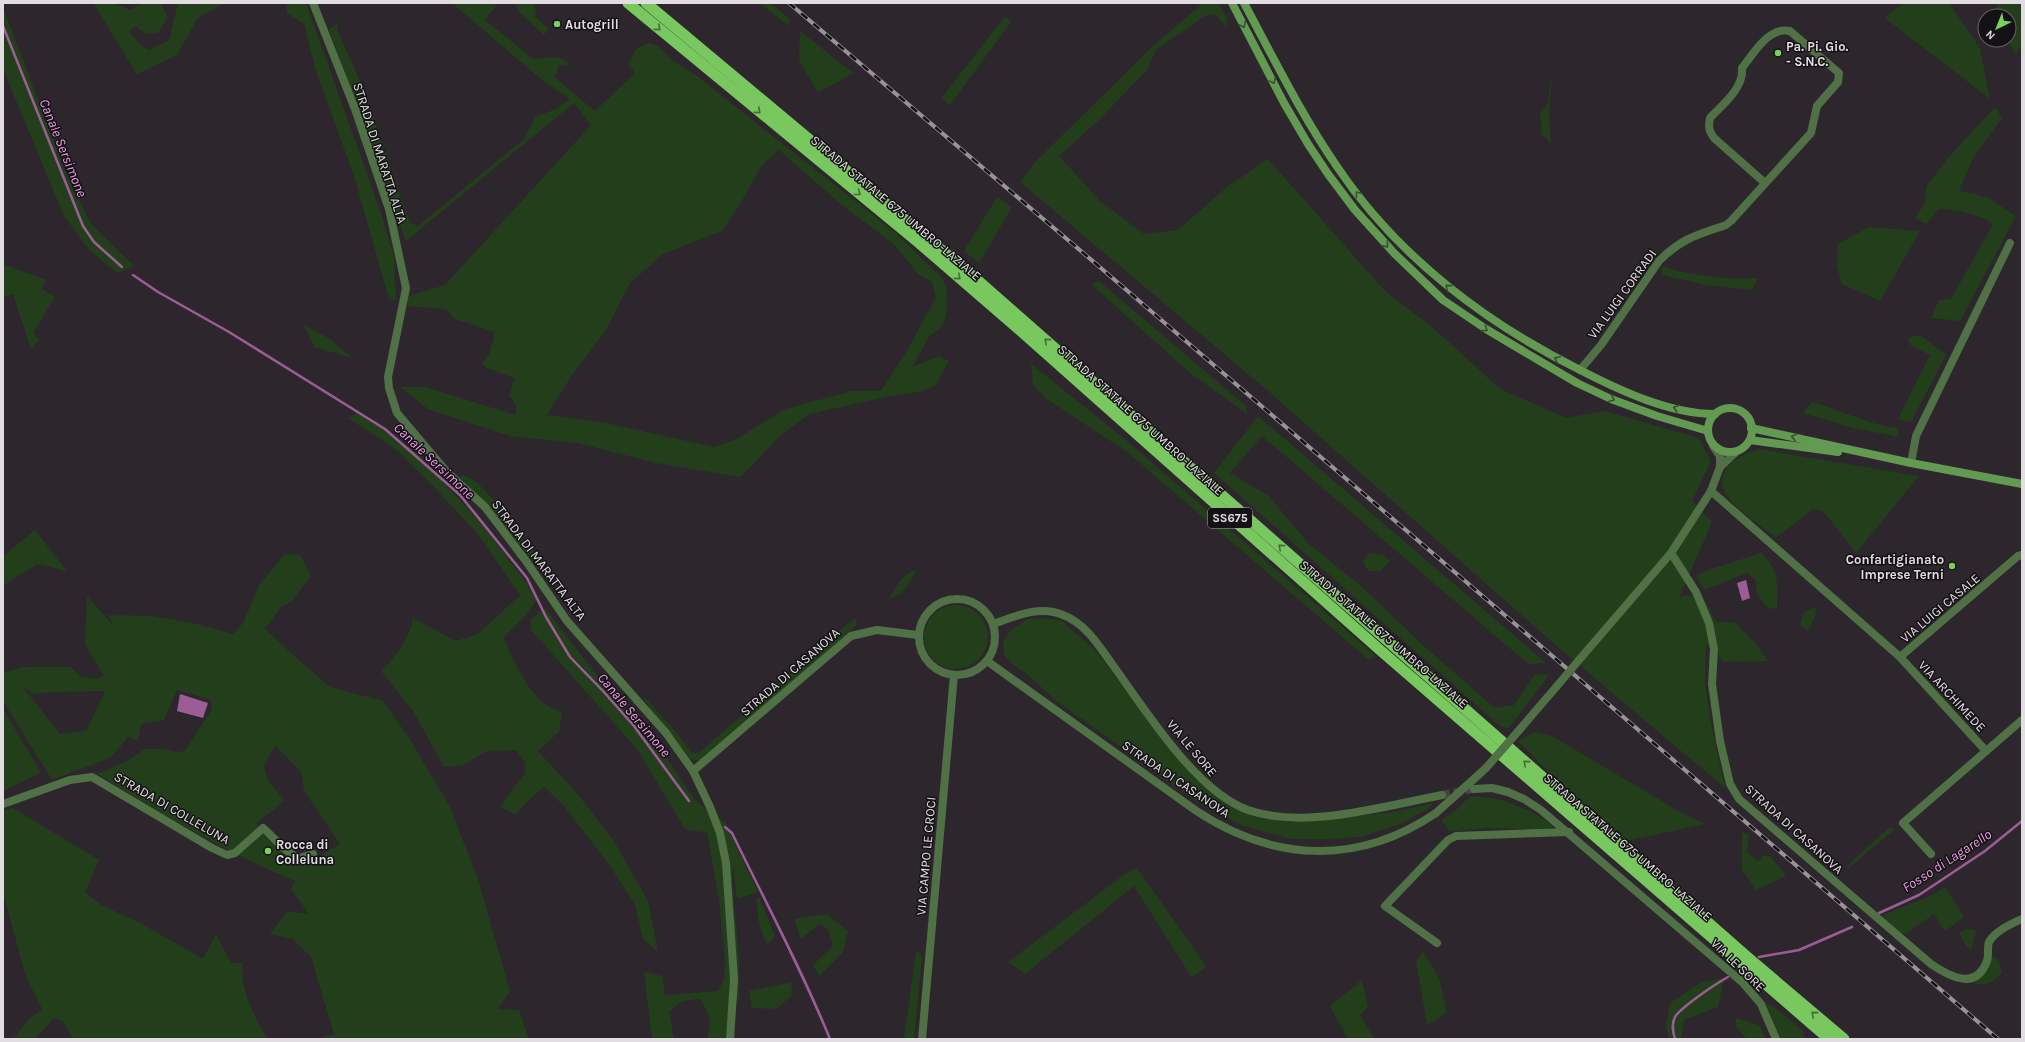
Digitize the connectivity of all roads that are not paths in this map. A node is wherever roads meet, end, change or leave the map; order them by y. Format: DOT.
graph roads {
  1 [pos="313,3"];
  2 [pos="628,3"];
  3 [pos="646,3"];
  4 [pos="1232,3"];
  5 [pos="1244,3"];
  6 [pos="1765,183"];
  7 [pos="2010,243"];
  8 [pos="1580,370"];
  9 [pos="1715,414"];
  10 [pos="1752,428"];
  11 [pos="1708,431"];
  12 [pos="1750,440"];
  13 [pos="1714,446"];
  14 [pos="1736,452"];
  15 [pos="1901,460"];
  16 [pos="1911,463"];
  17 [pos="1720,467"];
  18 [pos="2021,484"];
  19 [pos="1711,491"];
  20 [pos="1671,553"];
  21 [pos="2022,555"];
  22 [pos="993,624"];
  23 [pos="918,635"];
  24 [pos="1900,657"];
  25 [pos="987,661"];
  26 [pos="954,675"];
  27 [pos="2022,720"];
  28 [pos="1986,751"];
  29 [pos="693,771"];
  30 [pos="1474,789"];
  31 [pos="1442,795"];
  32 [pos="3,804"];
  33 [pos="1569,832"];
  34 [pos="313,854"];
  35 [pos="1931,854"];
  36 [pos="2022,919"];
  37 [pos="1437,943"];
  38 [pos="730,1039"];
  39 [pos="922,1039"];
  40 [pos="1776,1039"];
  41 [pos="1829,1039"];
  42 [pos="1844,1039"];
  1 -- 29 [label="street, STRADA DI MARATTA ALTA"];
  2 -- 41 [label="highway, STRADA STATALE 675 UMBRO-LAZIALE / SS675, one-way"];
  42 -- 3 [label="highway, STRADA STATALE 675 UMBRO-LAZIALE / SS675, one-way"];
  4 -- 11 [label="main road, one-way"];
  8 -- 5 [label="main road, one-way"];
  6 -- 6 [label="street, VIA LUIGI CORRADI"];
  6 -- 8 [label="street, VIA LUIGI CORRADI"];
  7 -- 16 [label="street"];
  9 -- 8 [label="main road, one-way"];
  9 -- 10 [label="main road"];
  9 -- 11 [label="main road"];
  10 -- 12 [label="main road"];
  15 -- 10 [label="main road, one-way"];
  11 -- 13 [label="main road"];
  12 -- 14 [label="main road"];
  12 -- 15 [label="main road"];
  13 -- 14 [label="main road"];
  13 -- 17 [label="street"];
  14 -- 17 [label="street"];
  15 -- 16 [label="main road"];
  16 -- 18 [label="main road"];
  17 -- 19 [label="street"];
  19 -- 20 [label="street"];
  19 -- 24 [label="street, VIA LUIGI CASALE"];
  20 -- 25 [label="street, STRADA DI CASANOVA, bridge"];
  20 -- 36 [label="street, STRADA DI CASANOVA"];
  21 -- 24 [label="street, VIA LUIGI CASALE"];
  22 -- 23 [label="street"];
  22 -- 25 [label="street"];
  22 -- 31 [label="street, VIA LE SORE"];
  23 -- 26 [label="street"];
  23 -- 29 [label="street, STRADA DI CASANOVA"];
  24 -- 28 [label="street, VIA ARCHIMEDE"];
  25 -- 26 [label="street"];
  26 -- 39 [label="street, VIA CAMPO LE CROCI"];
  27 -- 28 [label="street, VIA ARCHIMEDE"];
  28 -- 35 [label="street, VIA ARCHIMEDE"];
  29 -- 38 [label="street, STRADA DI MARATTA ALTA"];
  30 -- 33 [label="street, VIA LE SORE"];
  32 -- 34 [label="street, STRADA DI COLLELUNA"];
  33 -- 37 [label="street"];
  33 -- 40 [label="street, VIA LE SORE"];
}
